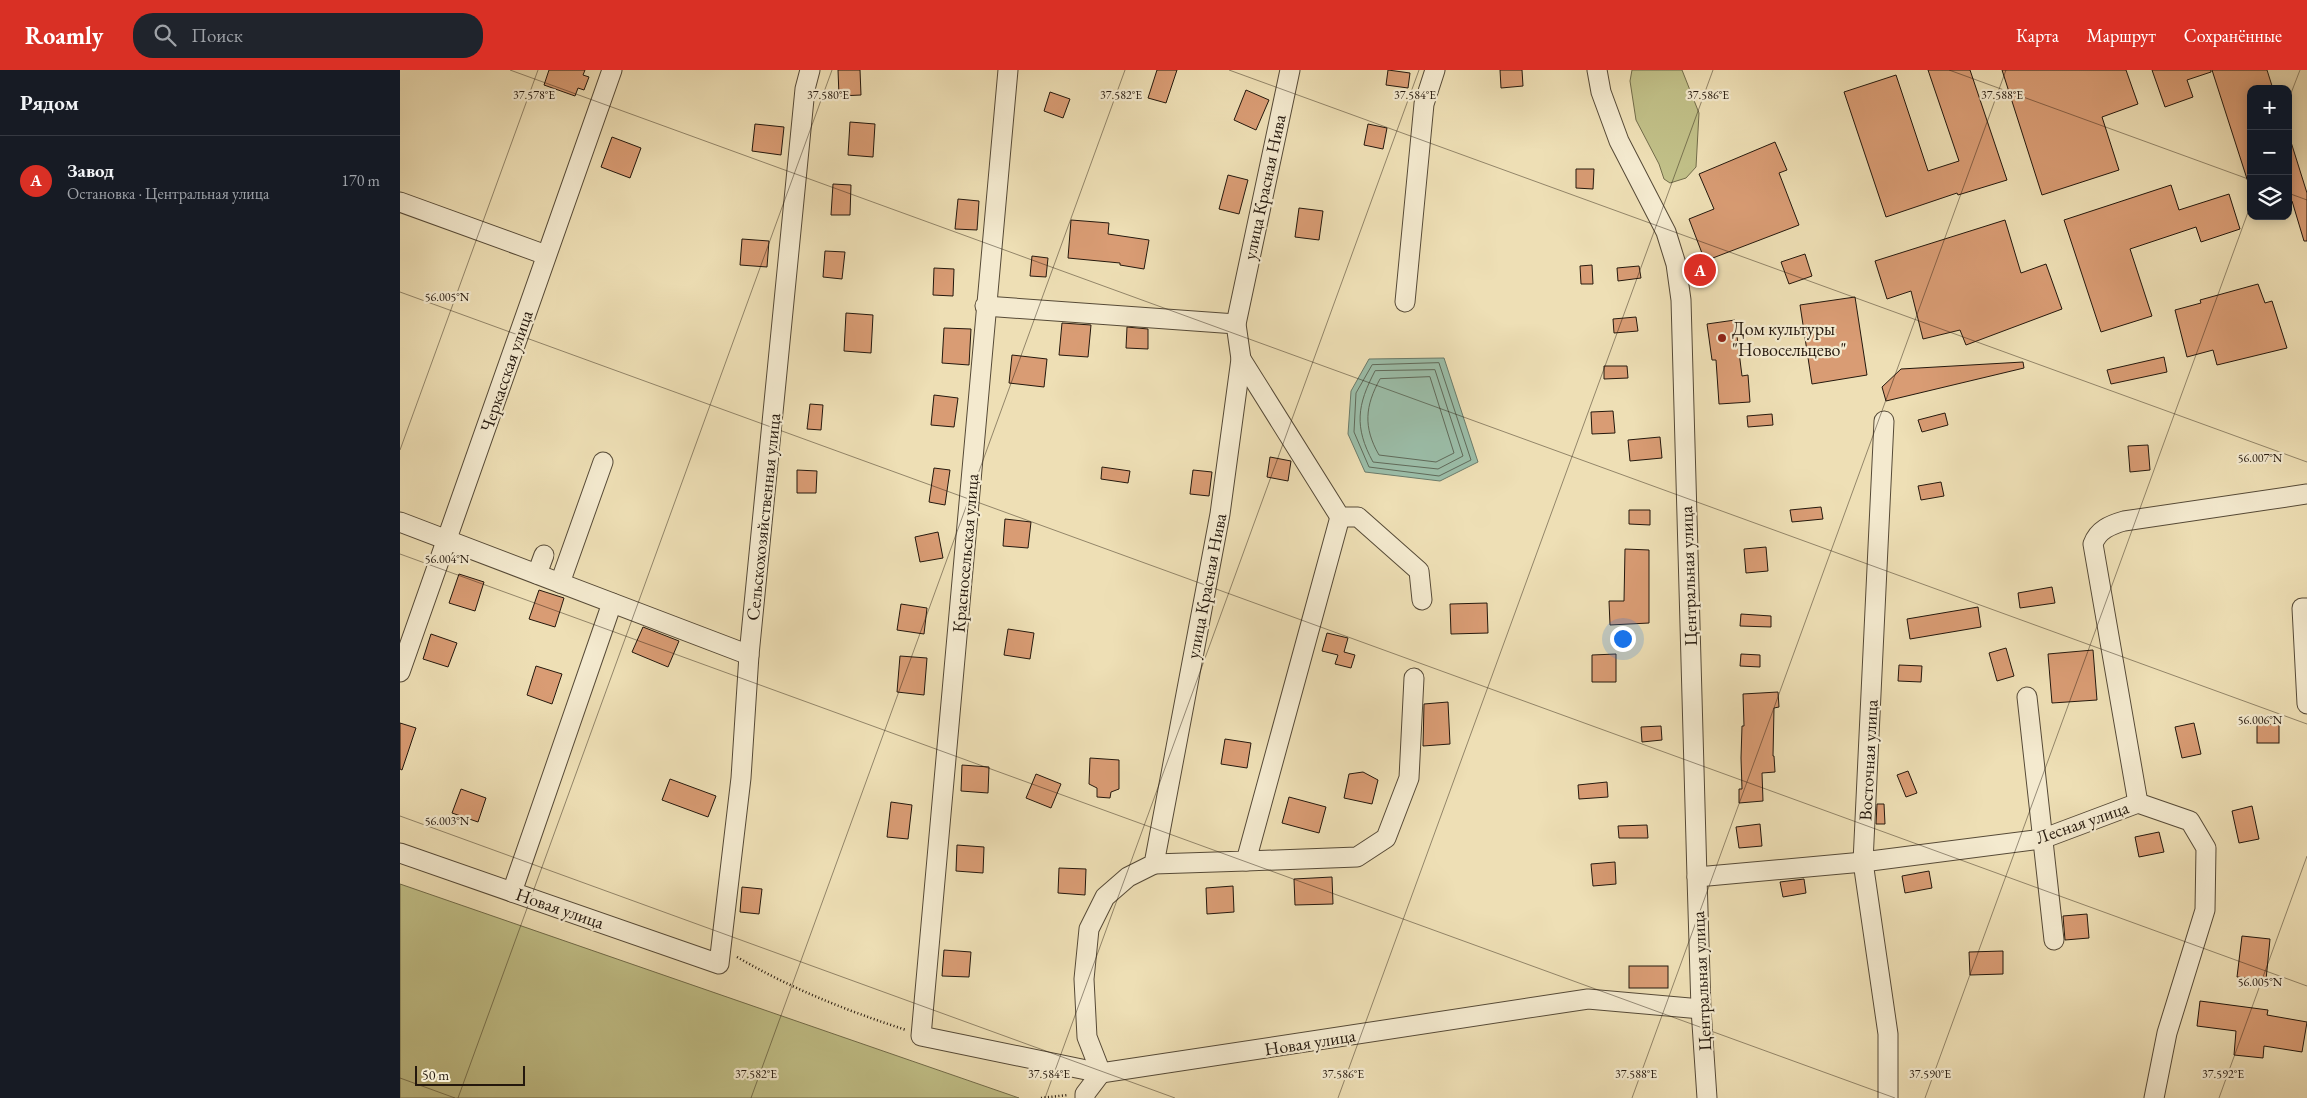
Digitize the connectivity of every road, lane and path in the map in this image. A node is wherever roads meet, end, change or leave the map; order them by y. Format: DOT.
graph roads {
  1 [pos="612,70"];
  2 [pos="810,70"];
  3 [pos="1008,70"];
  4 [pos="1290,70"];
  5 [pos="1435,70"];
  6 [pos="1597,70"];
  7 [pos="400,202"];
  8 [pos="546,256"];
  9 [pos="1405,302"];
  10 [pos="985,306"];
  11 [pos="1236,324"];
  12 [pos="1241,359"];
  13 [pos="1884,421"];
  14 [pos="604,462"];
  15 [pos="2307,494"];
  16 [pos="1340,517"];
  17 [pos="400,522"];
  18 [pos="447,540"];
  19 [pos="544,555"];
  20 [pos="537,574"];
  21 [pos="560,583"];
  22 [pos="1422,600"];
  23 [pos="612,603"];
  24 [pos="2307,608"];
  25 [pos="749,655"];
  26 [pos="400,672"];
  27 [pos="1414,678"];
  28 [pos="2027,698"];
  29 [pos="2307,704"];
  30 [pos="2138,803"];
  31 [pos="2042,839"];
  32 [pos="400,853"];
  33 [pos="1246,861"];
  34 [pos="1863,862"];
  35 [pos="1154,864"];
  36 [pos="1697,877"];
  37 [pos="512,892"];
  38 [pos="2054,940"];
  39 [pos="720,957"];
  40 [pos="1701,1009"];
  41 [pos="921,1036"];
  42 [pos="1101,1073"];
  43 [pos="1085,1096"];
  44 [pos="1041,1098"];
  45 [pos="1707,1098"];
  46 [pos="1888,1098"];
  47 [pos="2154,1098"];
  1 -- 8 [label="street, Черкасская улица"];
  2 -- 25 [label="street, Сельскохозяйственная улица"];
  3 -- 10 [label="street, Красносельская улица"];
  4 -- 11 [label="street, улица Красная Нива"];
  5 -- 9 [label="street"];
  6 -- 36 [label="street, Центральная улица"];
  7 -- 8 [label="street"];
  8 -- 18 [label="street, Черкасская улица"];
  10 -- 11 [label="street"];
  10 -- 41 [label="street, Красносельская улица"];
  11 -- 12 [label="street, улица Красная Нива"];
  12 -- 16 [label="street"];
  12 -- 35 [label="street, улица Красная Нива"];
  13 -- 34 [label="street, Восточная улица"];
  14 -- 21 [label="street"];
  15 -- 30 [label="street"];
  16 -- 22 [label="street"];
  16 -- 33 [label="street"];
  17 -- 18 [label="street"];
  18 -- 20 [label="street"];
  18 -- 26 [label="street, Черкасская улица"];
  19 -- 20 [label="street"];
  20 -- 21 [label="street"];
  21 -- 23 [label="street"];
  23 -- 25 [label="street"];
  23 -- 37 [label="street"];
  24 -- 29 [label="street"];
  25 -- 39 [label="street, Сельскохозяйственная улица"];
  27 -- 33 [label="street"];
  28 -- 31 [label="street"];
  30 -- 31 [label="street, Лесная улица"];
  30 -- 47 [label="street, Лесная улица"];
  31 -- 34 [label="street, Лесная улица"];
  31 -- 38 [label="street"];
  32 -- 37 [label="street, Новая улица"];
  33 -- 35 [label="street"];
  34 -- 36 [label="street, Лесная улица"];
  34 -- 46 [label="street, Восточная улица"];
  35 -- 42 [label="street"];
  36 -- 40 [label="street, Центральная улица"];
  37 -- 39 [label="street, Новая улица"];
  39 -- 41 [label="path"];
  40 -- 42 [label="street, Новая улица"];
  40 -- 45 [label="street, Центральная улица"];
  41 -- 42 [label="street, Новая улица"];
  42 -- 43 [label="street"];
  43 -- 44 [label="path"];
}
